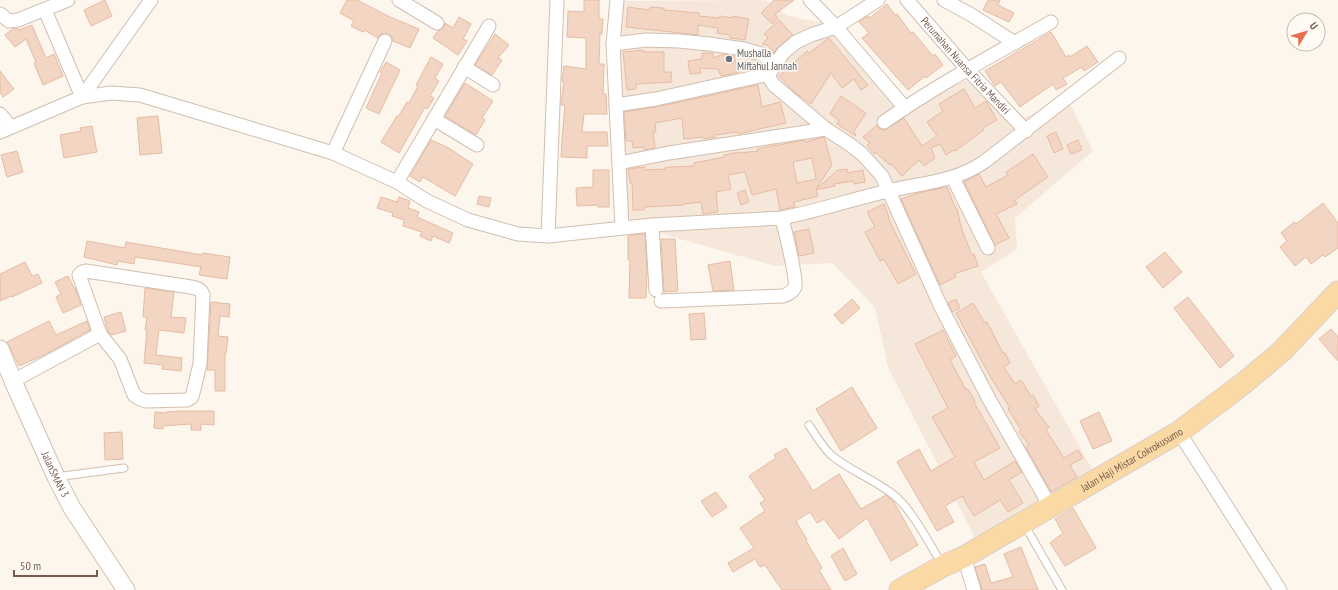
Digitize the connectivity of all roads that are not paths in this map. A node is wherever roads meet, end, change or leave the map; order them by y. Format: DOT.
graph roads {
  1 [pos="68,0"];
  2 [pos="399,0"];
  3 [pos="557,0"];
  4 [pos="617,0"];
  5 [pos="810,0"];
  6 [pos="878,0"];
  7 [pos="907,0"];
  8 [pos="944,0"];
  9 [pos="146,2"];
  10 [pos="45,10"];
  11 [pos="0,14"];
  12 [pos="1051,22"];
  13 [pos="436,23"];
  14 [pos="489,26"];
  15 [pos="836,27"];
  16 [pos="385,41"];
  17 [pos="1015,43"];
  18 [pos="613,44"];
  19 [pos="1119,58"];
  20 [pos="464,67"];
  21 [pos="772,69"];
  22 [pos="967,69"];
  23 [pos="493,85"];
  24 [pos="82,97"];
  25 [pos="616,105"];
  26 [pos="905,108"];
  27 [pos="0,114"];
  28 [pos="434,119"];
  29 [pos="884,122"];
  30 [pos="826,129"];
  31 [pos="5,130"];
  32 [pos="1026,131"];
  33 [pos="477,145"];
  34 [pos="333,152"];
  35 [pos="619,163"];
  36 [pos="953,178"];
  37 [pos="397,182"];
  38 [pos="888,191"];
  39 [pos="782,218"];
  40 [pos="652,224"];
  41 [pos="622,227"];
  42 [pos="548,236"];
  43 [pos="988,248"];
  44 [pos="1338,292"];
  45 [pos="100,334"];
  46 [pos="0,349"];
  47 [pos="13,381"];
  48 [pos="809,425"];
  49 [pos="1179,432"];
  50 [pos="124,468"];
  51 [pos="56,477"];
  52 [pos="1050,506"];
  53 [pos="1023,523"];
  54 [pos="964,557"];
  55 [pos="943,566"];
  56 [pos="126,590"];
  57 [pos="900,590"];
  58 [pos="974,590"];
  59 [pos="1062,590"];
  60 [pos="1280,590"];
  1 -- 10 [label="street"];
  2 -- 13 [label="street"];
  3 -- 42 [label="street"];
  4 -- 18 [label="street"];
  5 -- 15 [label="street"];
  6 -- 15 [label="street"];
  7 -- 22 [label="street, Perumahan Nuansa Fitria Mandiri"];
  8 -- 17 [label="street"];
  9 -- 24 [label="street"];
  10 -- 11 [label="street"];
  10 -- 24 [label="street"];
  12 -- 17 [label="street"];
  14 -- 20 [label="street"];
  15 -- 21 [label="street"];
  15 -- 26 [label="street"];
  16 -- 34 [label="street"];
  17 -- 22 [label="street"];
  18 -- 21 [label="street"];
  18 -- 25 [label="street"];
  19 -- 32 [label="street"];
  20 -- 23 [label="street"];
  20 -- 28 [label="street"];
  21 -- 25 [label="street"];
  21 -- 30 [label="street"];
  22 -- 26 [label="street"];
  22 -- 32 [label="street, Perumahan Nuansa Fitria Mandiri"];
  24 -- 31 [label="street"];
  24 -- 34 [label="street"];
  25 -- 35 [label="street"];
  26 -- 29 [label="street"];
  27 -- 31 [label="street"];
  28 -- 33 [label="street"];
  28 -- 37 [label="street"];
  30 -- 35 [label="street"];
  30 -- 38 [label="street"];
  32 -- 36 [label="street"];
  34 -- 37 [label="street"];
  35 -- 41 [label="street"];
  36 -- 38 [label="street"];
  36 -- 43 [label="street"];
  37 -- 42 [label="street"];
  38 -- 39 [label="street"];
  38 -- 52 [label="street"];
  39 -- 40 [label="street"];
  39 -- 40 [label="street"];
  40 -- 41 [label="street"];
  41 -- 42 [label="street"];
  44 -- 49 [label="main road, Jalan Haji Mistar Cokrokusumo"];
  45 -- 45 [label="street"];
  45 -- 47 [label="street"];
  46 -- 47 [label="street, JalanSMAN 3"];
  47 -- 51 [label="street, JalanSMAN 3"];
  48 -- 55 [label="lane"];
  49 -- 52 [label="main road, Jalan Haji Mistar Cokrokusumo"];
  49 -- 60 [label="street"];
  50 -- 51 [label="lane"];
  51 -- 56 [label="street, JalanSMAN 3"];
  52 -- 53 [label="main road, Jalan Haji Mistar Cokrokusumo"];
  53 -- 54 [label="main road, Jalan Haji Mistar Cokrokusumo"];
  53 -- 59 [label="lane"];
  54 -- 55 [label="main road, Jalan Haji Mistar Cokrokusumo"];
  54 -- 58 [label="street"];
  55 -- 57 [label="main road, Jalan Haji Mistar Cokrokusumo"];
}
